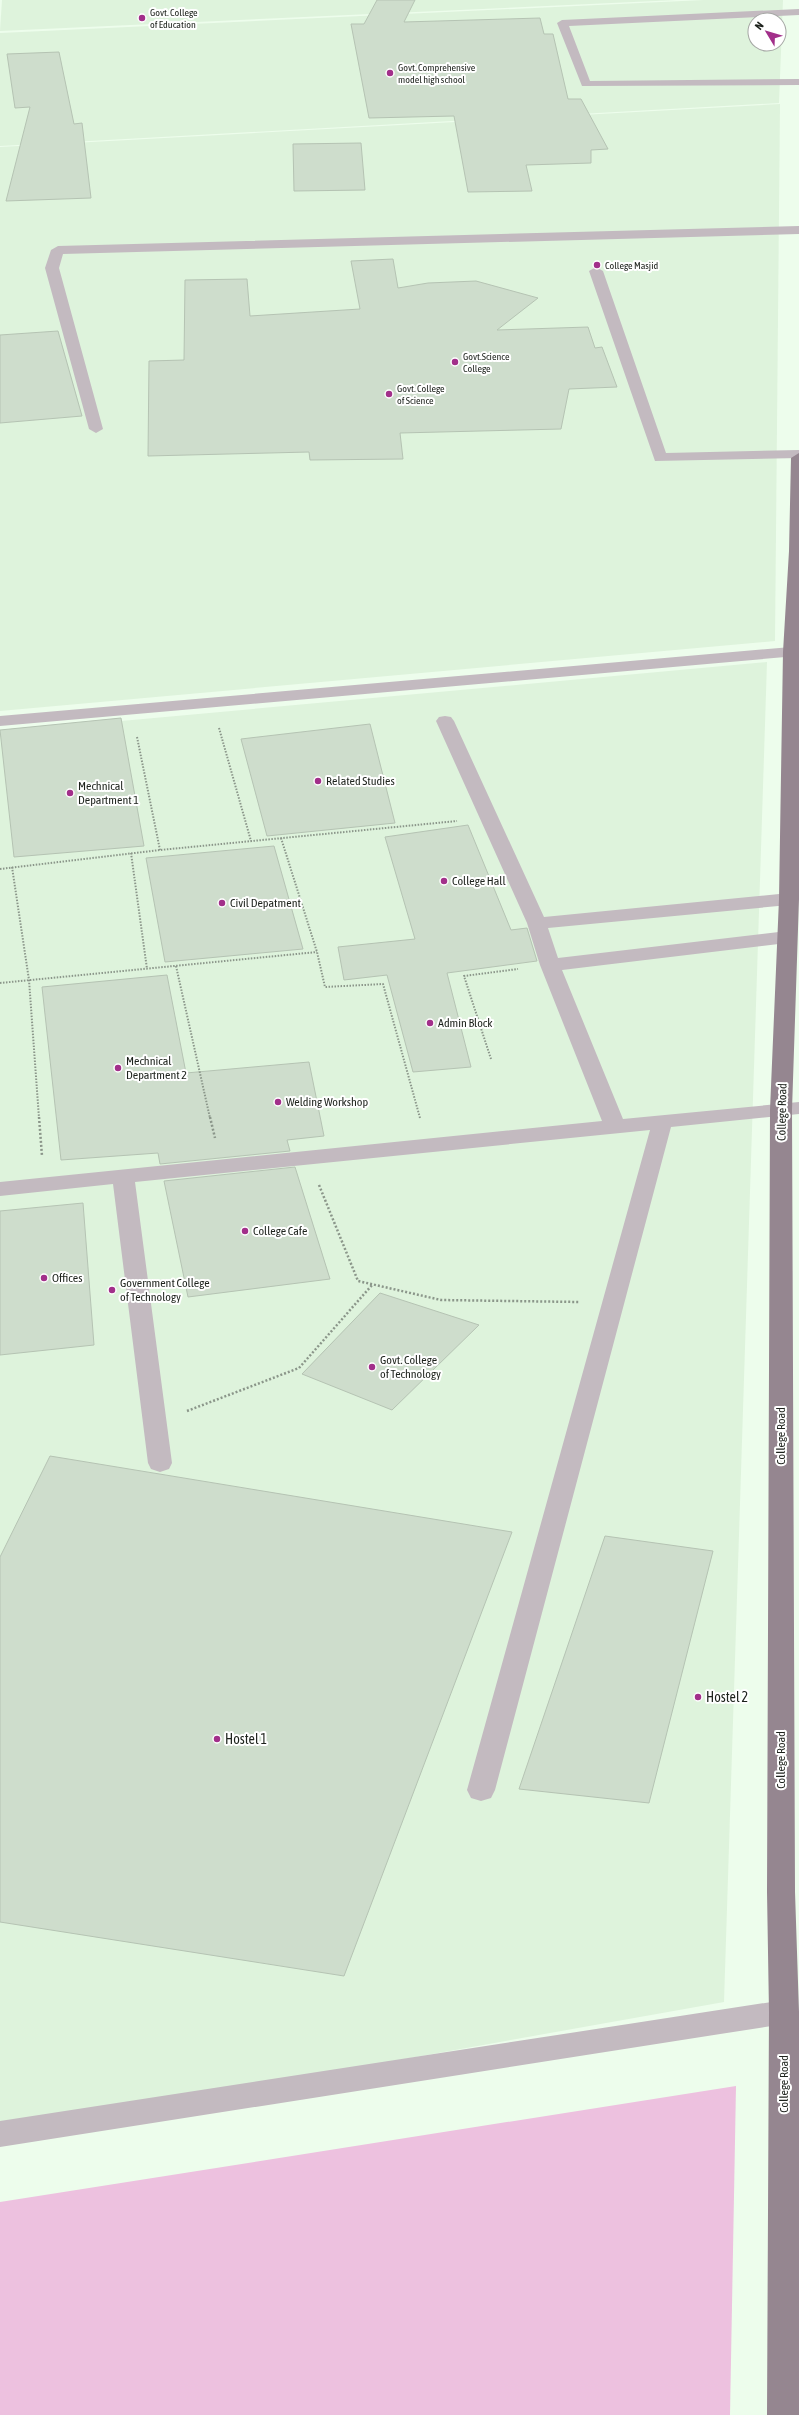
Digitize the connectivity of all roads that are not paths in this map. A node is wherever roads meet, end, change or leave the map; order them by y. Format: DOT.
graph roads {
  1 [pos="799,12"];
  2 [pos="799,82"];
  3 [pos="799,230"];
  4 [pos="596,271"];
  5 [pos="96,429"];
  6 [pos="799,454"];
  7 [pos="799,458"];
  8 [pos="791,652"];
  9 [pos="444,720"];
  10 [pos="0,721"];
  11 [pos="789,899"];
  12 [pos="537,923"];
  13 [pos="786,937"];
  14 [pos="550,965"];
  15 [pos="790,1109"];
  16 [pos="662,1123"];
  17 [pos="615,1127"];
  18 [pos="123,1176"];
  19 [pos="0,1189"];
  20 [pos="160,1463"];
  21 [pos="481,1790"];
  22 [pos="784,2012"];
  23 [pos="0,2134"];
  24 [pos="784,2415"];
  1 -- 2 [label="street"];
  3 -- 5 [label="street"];
  4 -- 6 [label="street"];
  7 -- 8 [label="main road, College Road"];
  8 -- 10 [label="street"];
  8 -- 11 [label="main road, College Road"];
  9 -- 12 [label="street"];
  11 -- 12 [label="street"];
  11 -- 13 [label="main road, College Road"];
  12 -- 14 [label="street"];
  13 -- 14 [label="street"];
  13 -- 15 [label="main road, College Road"];
  14 -- 17 [label="street"];
  15 -- 16 [label="street"];
  15 -- 22 [label="main road, College Road"];
  16 -- 17 [label="street"];
  16 -- 21 [label="street"];
  17 -- 18 [label="street"];
  18 -- 19 [label="street"];
  18 -- 20 [label="street"];
  22 -- 23 [label="street"];
  22 -- 24 [label="main road, College Road"];
}
